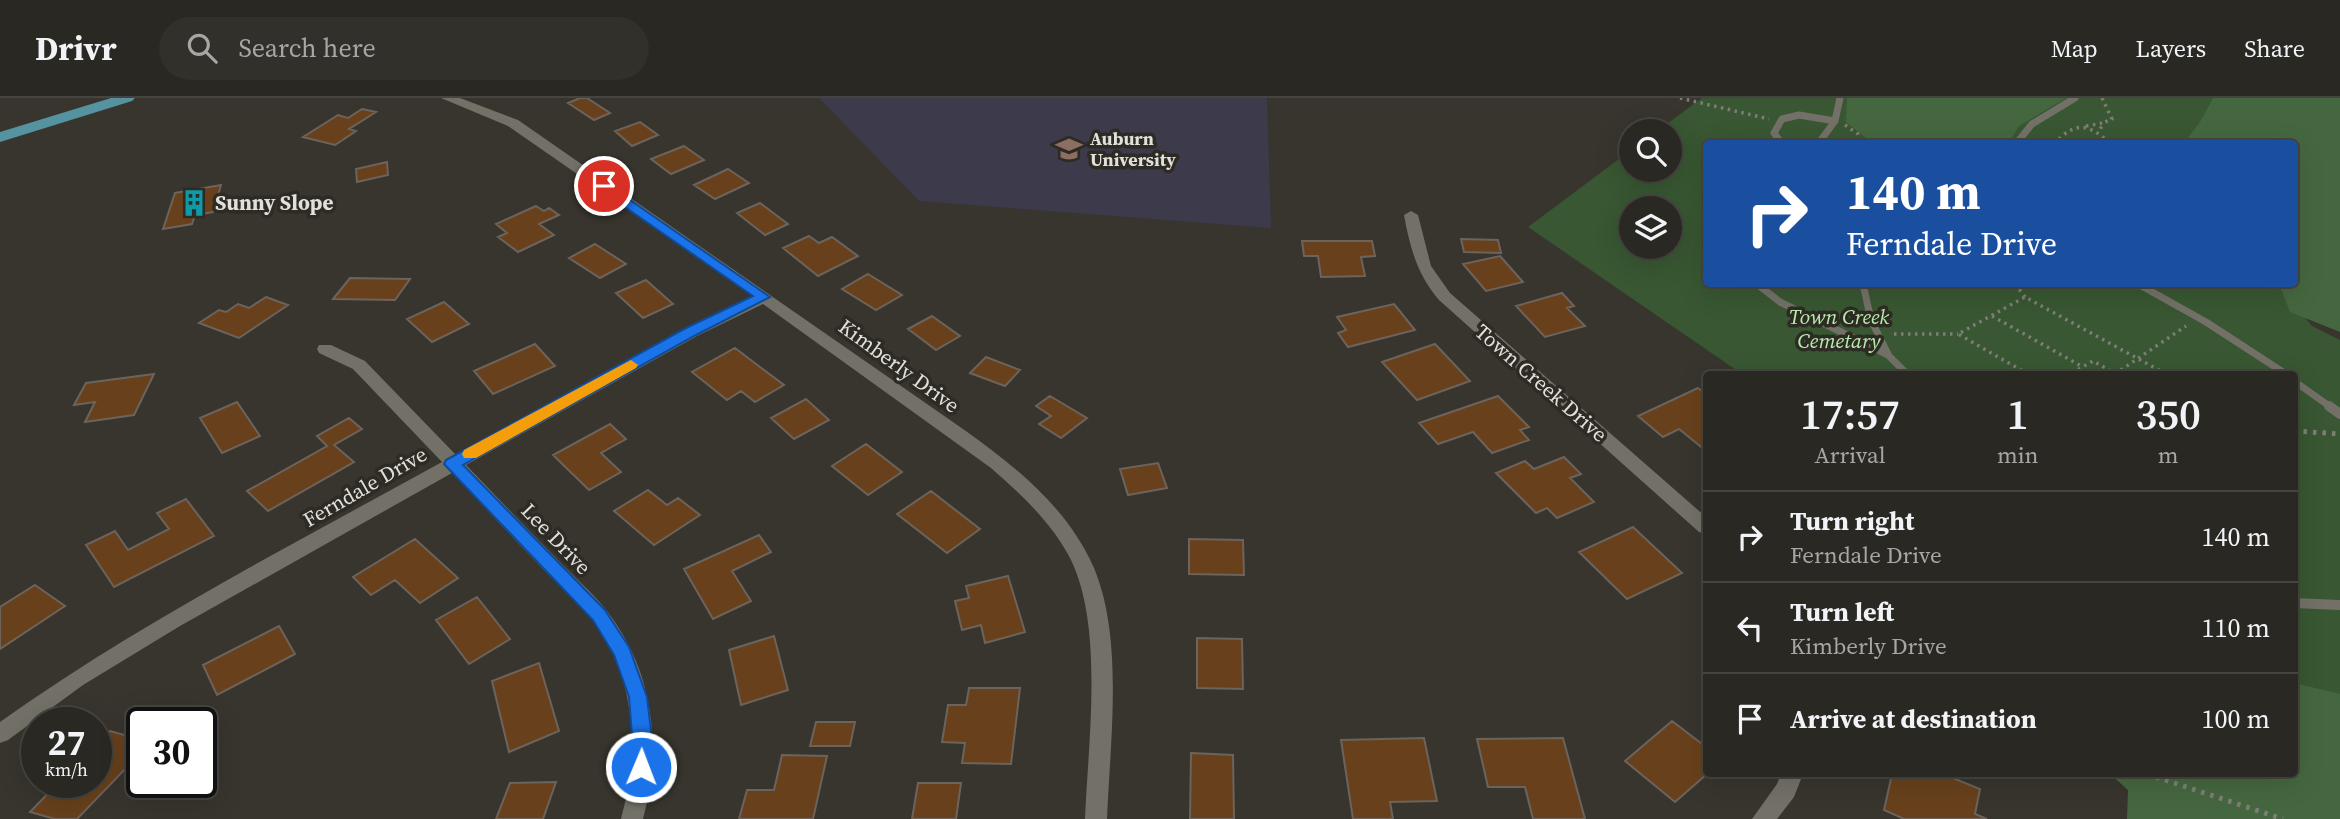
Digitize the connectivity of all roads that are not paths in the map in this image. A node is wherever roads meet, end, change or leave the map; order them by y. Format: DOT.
graph roads {
  1 [pos="85,98"];
  2 [pos="127,98"];
  3 [pos="447,98"];
  4 [pos="1840,98"];
  5 [pos="2075,98"];
  6 [pos="1835,121"];
  7 [pos="0,124"];
  8 [pos="0,137"];
  9 [pos="1779,140"];
  10 [pos="1821,140"];
  11 [pos="2017,140"];
  12 [pos="1411,215"];
  13 [pos="1762,287"];
  14 [pos="1863,287"];
  15 [pos="2143,287"];
  16 [pos="764,297"];
  17 [pos="325,349"];
  18 [pos="1888,355"];
  19 [pos="1904,371"];
  20 [pos="2281,371"];
  21 [pos="2298,383"];
  22 [pos="2340,414"];
  23 [pos="452,464"];
  24 [pos="1703,524"];
  25 [pos="2298,603"];
  26 [pos="2340,605"];
  27 [pos="0,734"];
  28 [pos="1791,777"];
  29 [pos="632,819"];
  30 [pos="1096,819"];
  31 [pos="1763,819"];
  1 -- 7 [label="main road"];
  2 -- 8 [label="main road"];
  3 -- 16 [label="street, Kimberly Drive"];
  4 -- 6 [label="lane"];
  5 -- 11 [label="lane"];
  6 -- 9 [label="lane"];
  6 -- 10 [label="lane"];
  12 -- 24 [label="street, Town Creek Drive"];
  13 -- 18 [label="lane"];
  14 -- 18 [label="lane"];
  15 -- 20 [label="lane"];
  16 -- 23 [label="street, Ferndale Drive"];
  16 -- 30 [label="street, Kimberly Drive"];
  17 -- 23 [label="street, Lee Drive"];
  18 -- 19 [label="lane"];
  21 -- 22 [label="lane"];
  23 -- 27 [label="street, Ferndale Drive"];
  23 -- 29 [label="street, Lee Drive"];
  25 -- 26 [label="lane"];
  28 -- 31 [label="street"];
}
